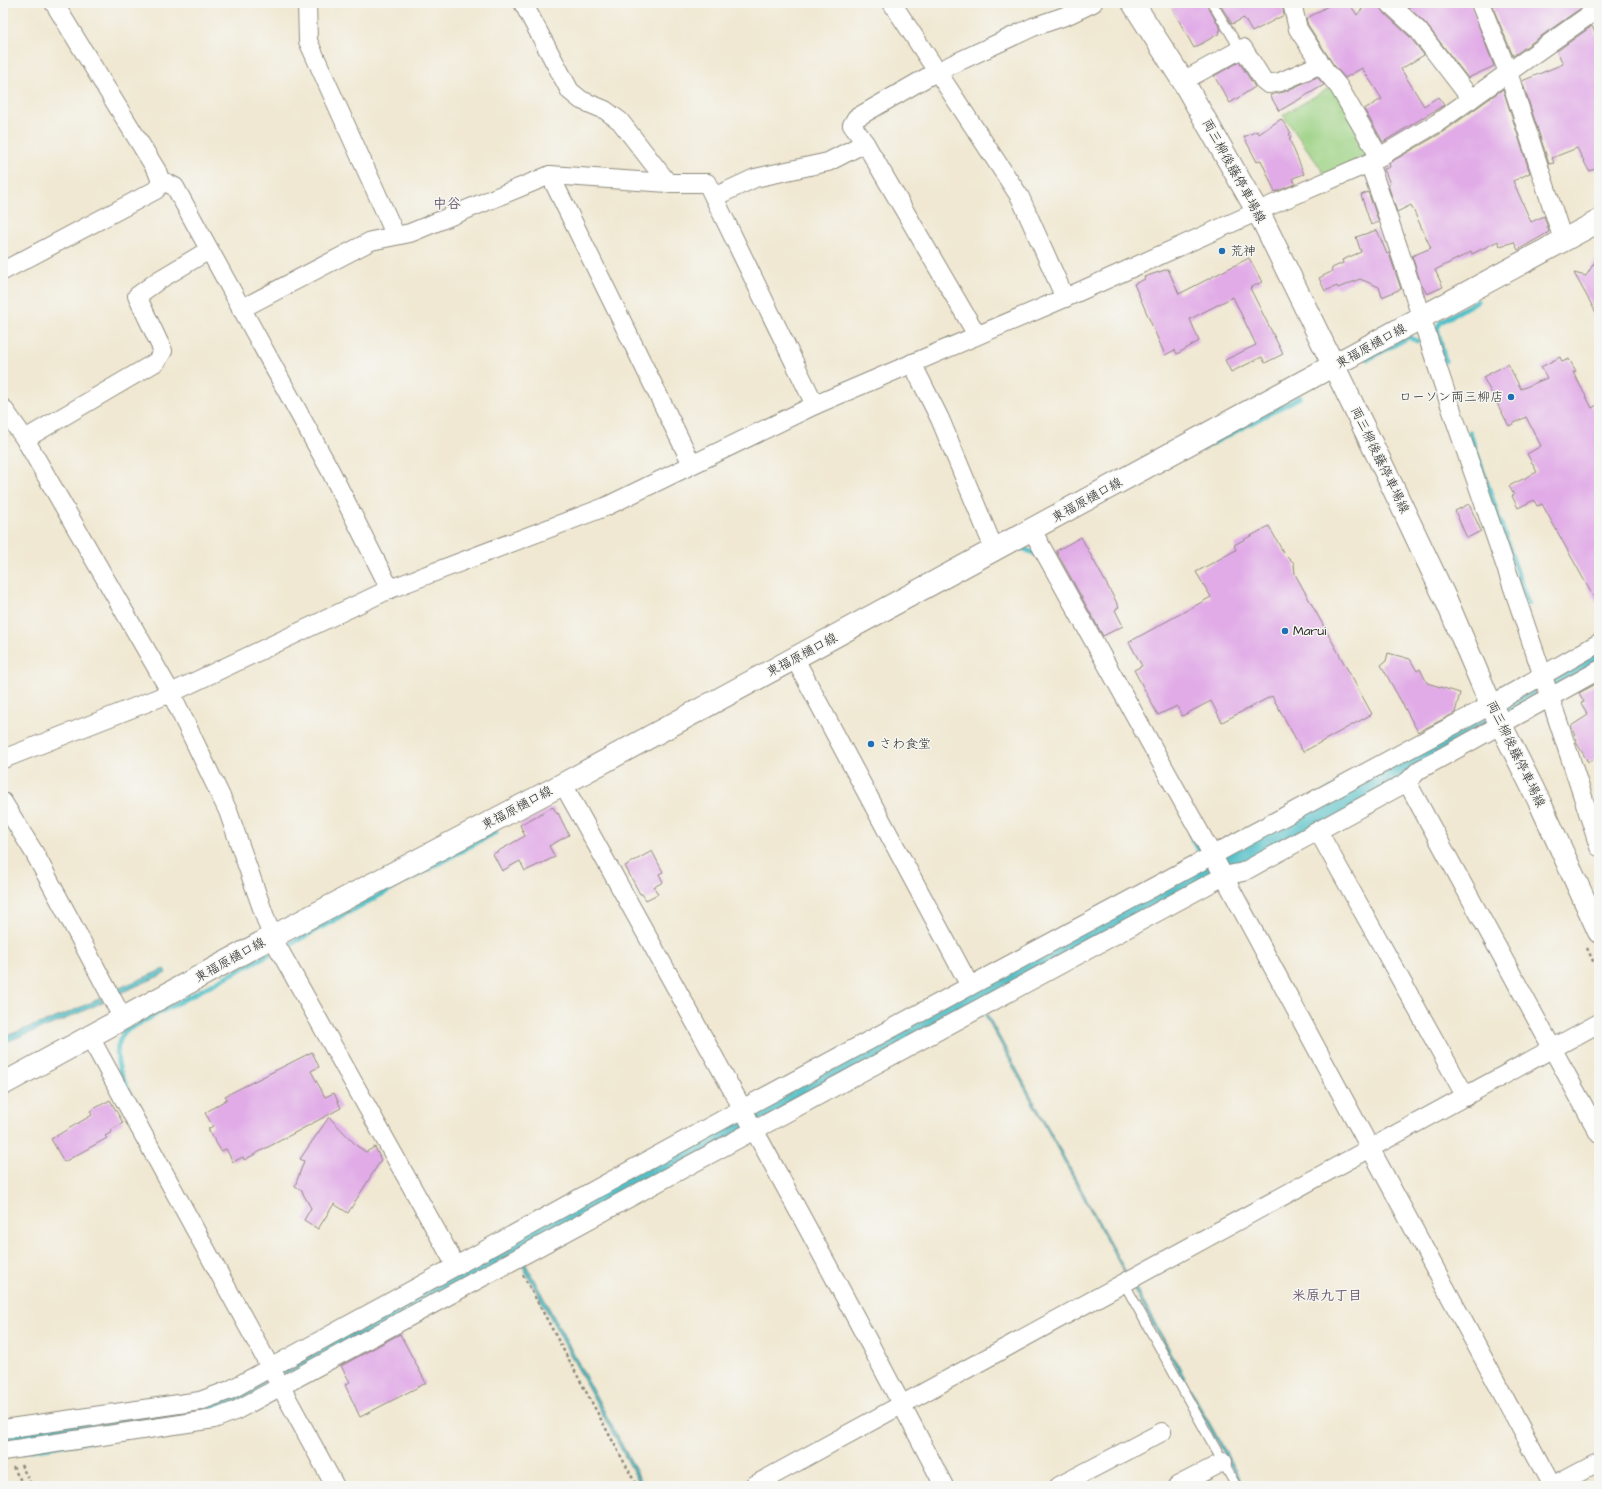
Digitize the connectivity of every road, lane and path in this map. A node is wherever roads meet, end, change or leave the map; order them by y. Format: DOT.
graph roads {
  1 [pos="54,3"];
  2 [pos="307,3"];
  3 [pos="523,3"];
  4 [pos="892,3"];
  5 [pos="1093,3"];
  6 [pos="1133,3"];
  7 [pos="1212,3"];
  8 [pos="1292,3"];
  9 [pos="1389,3"];
  10 [pos="1480,3"];
  11 [pos="1599,8"];
  12 [pos="1237,51"];
  13 [pos="1321,64"];
  14 [pos="936,72"];
  15 [pos="1508,72"];
  16 [pos="1183,81"];
  17 [pos="1470,99"];
  18 [pos="865,143"];
  19 [pos="1374,161"];
  20 [pos="550,175"];
  21 [pos="161,182"];
  22 [pos="668,183"];
  23 [pos="714,197"];
  24 [pos="1258,212"];
  25 [pos="1599,222"];
  26 [pos="395,234"];
  27 [pos="1563,240"];
  28 [pos="209,250"];
  29 [pos="3,271"];
  30 [pos="1065,298"];
  31 [pos="241,309"];
  32 [pos="1421,319"];
  33 [pos="977,335"];
  34 [pos="912,363"];
  35 [pos="1334,366"];
  36 [pos="815,404"];
  37 [pos="3,408"];
  38 [pos="25,439"];
  39 [pos="692,464"];
  40 [pos="1032,530"];
  41 [pos="995,551"];
  42 [pos="390,589"];
  43 [pos="1599,643"];
  44 [pos="795,658"];
  45 [pos="1599,670"];
  46 [pos="1547,685"];
  47 [pos="171,693"];
  48 [pos="1496,715"];
  49 [pos="3,759"];
  50 [pos="1407,782"];
  51 [pos="563,784"];
  52 [pos="3,802"];
  53 [pos="1318,831"];
  54 [pos="1599,847"];
  55 [pos="1213,856"];
  56 [pos="1224,876"];
  57 [pos="1596,920"];
  58 [pos="272,937"];
  59 [pos="970,986"];
  60 [pos="123,1019"];
  61 [pos="1599,1023"];
  62 [pos="90,1037"];
  63 [pos="1554,1048"];
  64 [pos="3,1084"];
  65 [pos="1466,1097"];
  66 [pos="743,1110"];
  67 [pos="754,1130"];
  68 [pos="1599,1134"];
  69 [pos="1372,1148"];
  70 [pos="514,1259"];
  71 [pos="456,1266"];
  72 [pos="1124,1283"];
  73 [pos="270,1368"];
  74 [pos="280,1387"];
  75 [pos="902,1405"];
  76 [pos="3,1429"];
  77 [pos="1162,1432"];
  78 [pos="9,1450"];
  79 [pos="1599,1461"];
  80 [pos="1223,1462"];
  81 [pos="32,1486"];
  82 [pos="335,1486"];
  83 [pos="637,1486"];
  84 [pos="753,1486"];
  85 [pos="944,1486"];
  86 [pos="1059,1486"];
  87 [pos="1177,1486"];
  88 [pos="1236,1486"];
  89 [pos="1552,1486"];
  1 -- 21 [label="street"];
  2 -- 26 [label="street"];
  3 -- 22 [label="street"];
  4 -- 14 [label="street"];
  5 -- 14 [label="street"];
  6 -- 16 [label="main road, 両三柳後藤停車場線"];
  7 -- 12 [label="lane"];
  8 -- 13 [label="street"];
  9 -- 17 [label="street"];
  10 -- 15 [label="street"];
  11 -- 15 [label="street"];
  12 -- 13 [label="street"];
  12 -- 16 [label="street"];
  13 -- 19 [label="street"];
  14 -- 18 [label="street"];
  14 -- 30 [label="street"];
  15 -- 17 [label="street"];
  15 -- 27 [label="street"];
  16 -- 24 [label="main road, 両三柳後藤停車場線"];
  17 -- 19 [label="street"];
  18 -- 23 [label="street"];
  18 -- 33 [label="street"];
  19 -- 24 [label="street"];
  19 -- 32 [label="street"];
  20 -- 22 [label="street"];
  20 -- 26 [label="street"];
  20 -- 39 [label="street"];
  21 -- 28 [label="street"];
  21 -- 29 [label="street"];
  22 -- 23 [label="street"];
  23 -- 36 [label="street"];
  24 -- 30 [label="street"];
  24 -- 35 [label="main road, 両三柳後藤停車場線"];
  25 -- 27 [label="main road, 東福原樋口線"];
  26 -- 31 [label="street"];
  27 -- 32 [label="main road, 東福原樋口線"];
  28 -- 31 [label="street"];
  28 -- 38 [label="street"];
  30 -- 33 [label="street"];
  31 -- 42 [label="street"];
  32 -- 35 [label="main road, 東福原樋口線"];
  32 -- 46 [label="street"];
  33 -- 34 [label="street"];
  34 -- 36 [label="street"];
  34 -- 41 [label="street"];
  35 -- 40 [label="main road, 東福原樋口線"];
  35 -- 48 [label="main road, 両三柳後藤停車場線"];
  36 -- 39 [label="street"];
  37 -- 38 [label="street"];
  38 -- 47 [label="street"];
  39 -- 42 [label="street"];
  40 -- 41 [label="main road, 東福原樋口線"];
  40 -- 55 [label="street"];
  41 -- 44 [label="main road, 東福原樋口線"];
  42 -- 47 [label="street"];
  43 -- 46 [label="street"];
  44 -- 51 [label="main road, 東福原樋口線"];
  44 -- 59 [label="street"];
  45 -- 46 [label="street"];
  46 -- 48 [label="street"];
  46 -- 54 [label="street"];
  47 -- 49 [label="street"];
  47 -- 58 [label="street"];
  48 -- 50 [label="street"];
  48 -- 55 [label="street"];
  48 -- 57 [label="main road, 両三柳後藤停車場線"];
  50 -- 53 [label="street"];
  50 -- 63 [label="street"];
  51 -- 58 [label="main road, 東福原樋口線"];
  51 -- 66 [label="street"];
  52 -- 60 [label="street"];
  53 -- 56 [label="street"];
  53 -- 65 [label="street"];
  55 -- 56 [label="street"];
  55 -- 59 [label="street"];
  56 -- 67 [label="street"];
  56 -- 69 [label="street"];
  58 -- 60 [label="main road, 東福原樋口線"];
  58 -- 71 [label="street"];
  59 -- 66 [label="street"];
  60 -- 62 [label="main road, 東福原樋口線"];
  61 -- 63 [label="street"];
  62 -- 64 [label="main road, 東福原樋口線"];
  62 -- 73 [label="street"];
  63 -- 65 [label="street"];
  63 -- 68 [label="street"];
  65 -- 69 [label="street"];
  66 -- 67 [label="street"];
  66 -- 71 [label="street"];
  67 -- 70 [label="street"];
  67 -- 75 [label="street"];
  69 -- 72 [label="street"];
  69 -- 89 [label="street"];
  70 -- 74 [label="street"];
  70 -- 83 [label="path"];
  71 -- 73 [label="street"];
  72 -- 75 [label="street"];
  72 -- 80 [label="lane"];
  73 -- 74 [label="street"];
  73 -- 76 [label="street"];
  74 -- 78 [label="street"];
  74 -- 82 [label="street"];
  75 -- 84 [label="street"];
  75 -- 85 [label="street"];
  77 -- 86 [label="street"];
  78 -- 81 [label="path"];
  79 -- 89 [label="street"];
  80 -- 87 [label="street"];
  80 -- 88 [label="lane"];
}
